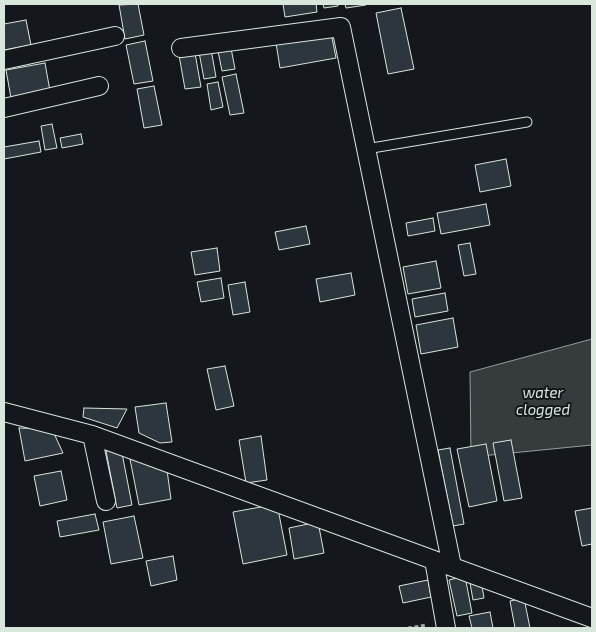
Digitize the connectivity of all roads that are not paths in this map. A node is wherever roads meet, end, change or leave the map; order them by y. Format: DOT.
graph roads {
  1 [pos="115,36"];
  2 [pos="181,48"];
  3 [pos="4,60"];
  4 [pos="100,86"];
  5 [pos="4,108"];
  6 [pos="526,122"];
  7 [pos="366,149"];
  8 [pos="4,412"];
  9 [pos="92,435"];
  10 [pos="106,501"];
  11 [pos="434,560"];
  12 [pos="452,566"];
  13 [pos="592,618"];
  14 [pos="446,628"];
  1 -- 3 [label="street"];
  2 -- 7 [label="street"];
  4 -- 5 [label="street"];
  6 -- 7 [label="lane"];
  7 -- 12 [label="street"];
  8 -- 9 [label="street"];
  9 -- 10 [label="street"];
  9 -- 11 [label="street"];
  11 -- 12 [label="street"];
  11 -- 14 [label="street"];
  12 -- 13 [label="street"];
}
